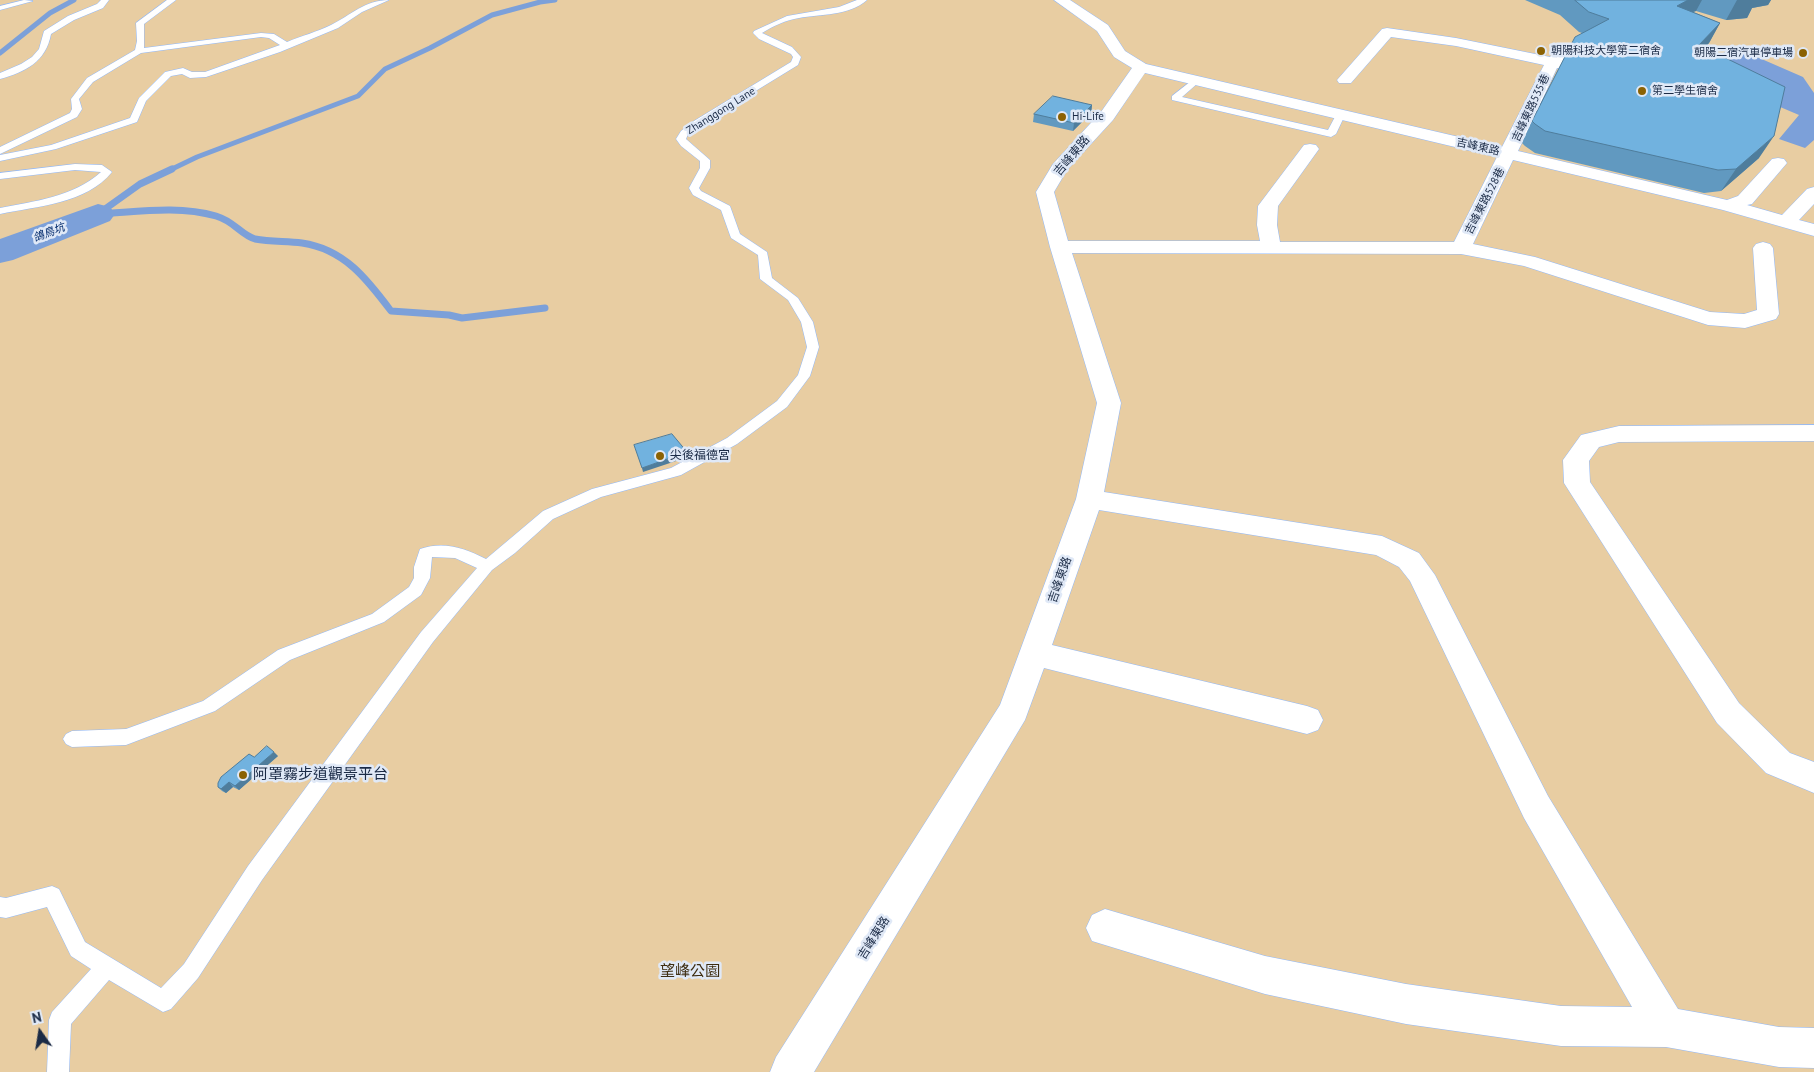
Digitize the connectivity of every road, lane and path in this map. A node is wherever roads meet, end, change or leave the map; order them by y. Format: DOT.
graph roads {
  1 [pos="105,0"];
  2 [pos="172,0"];
  3 [pos="385,0"];
  4 [pos="863,0"];
  5 [pos="1061,0"];
  6 [pos="30,1"];
  7 [pos="0,8"];
  8 [pos="286,45"];
  9 [pos="1576,46"];
  10 [pos="139,51"];
  11 [pos="1553,62"];
  12 [pos="1141,67"];
  13 [pos="0,76"];
  14 [pos="1345,80"];
  15 [pos="1610,80"];
  16 [pos="1195,81"];
  17 [pos="1340,115"];
  18 [pos="1310,149"];
  19 [pos="0,151"];
  20 [pos="1508,154"];
  21 [pos="0,158"];
  22 [pos="1778,163"];
  23 [pos="0,176"];
  24 [pos="1814,193"];
  25 [pos="1728,206"];
  26 [pos="0,211"];
  27 [pos="1786,222"];
  28 [pos="1814,230"];
  29 [pos="1060,247"];
  30 [pos="1461,248"];
  31 [pos="1763,248"];
  32 [pos="1272,249"];
  33 [pos="1814,433"];
  34 [pos="1089,499"];
  35 [pos="487,566"];
  36 [pos="1035,653"];
  37 [pos="1307,720"];
  38 [pos="72,739"];
  39 [pos="1814,778"];
  40 [pos="0,907"];
  41 [pos="1105,928"];
  42 [pos="107,966"];
  43 [pos="1666,1027"];
  44 [pos="1814,1048"];
  45 [pos="58,1072"];
  46 [pos="791,1072"];
  1 -- 13 [label="lane"];
  2 -- 10 [label="lane"];
  3 -- 8 [label="lane"];
  4 -- 35 [label="lane, Zhanggong Lane"];
  5 -- 12 [label="street, 吉峰東路"];
  6 -- 7 [label="lane"];
  8 -- 10 [label="lane"];
  8 -- 21 [label="lane"];
  9 -- 11 [label="street"];
  10 -- 19 [label="lane"];
  11 -- 14 [label="street"];
  11 -- 15 [label="street"];
  11 -- 20 [label="street, 吉峰東路535巷"];
  12 -- 16 [label="street, 吉峰東路"];
  12 -- 29 [label="street, 吉峰東路"];
  16 -- 17 [label="street, 吉峰東路"];
  16 -- 17 [label="lane"];
  17 -- 20 [label="street, 吉峰東路"];
  18 -- 32 [label="street"];
  20 -- 25 [label="street, 吉峰東路"];
  20 -- 30 [label="street, 吉峰東路528巷"];
  22 -- 25 [label="street"];
  23 -- 26 [label="lane"];
  24 -- 27 [label="street"];
  25 -- 27 [label="street, 吉峰東路"];
  27 -- 28 [label="street, 吉峰東路"];
  29 -- 32 [label="street"];
  29 -- 34 [label="street, 吉峰東路"];
  30 -- 31 [label="street"];
  30 -- 32 [label="street"];
  33 -- 39 [label="street"];
  34 -- 36 [label="street, 吉峰東路"];
  34 -- 43 [label="street"];
  35 -- 38 [label="lane"];
  35 -- 42 [label="lane"];
  36 -- 37 [label="street"];
  36 -- 46 [label="street, 吉峰東路"];
  40 -- 42 [label="lane"];
  41 -- 43 [label="street"];
  42 -- 45 [label="lane"];
  43 -- 44 [label="street"];
}
